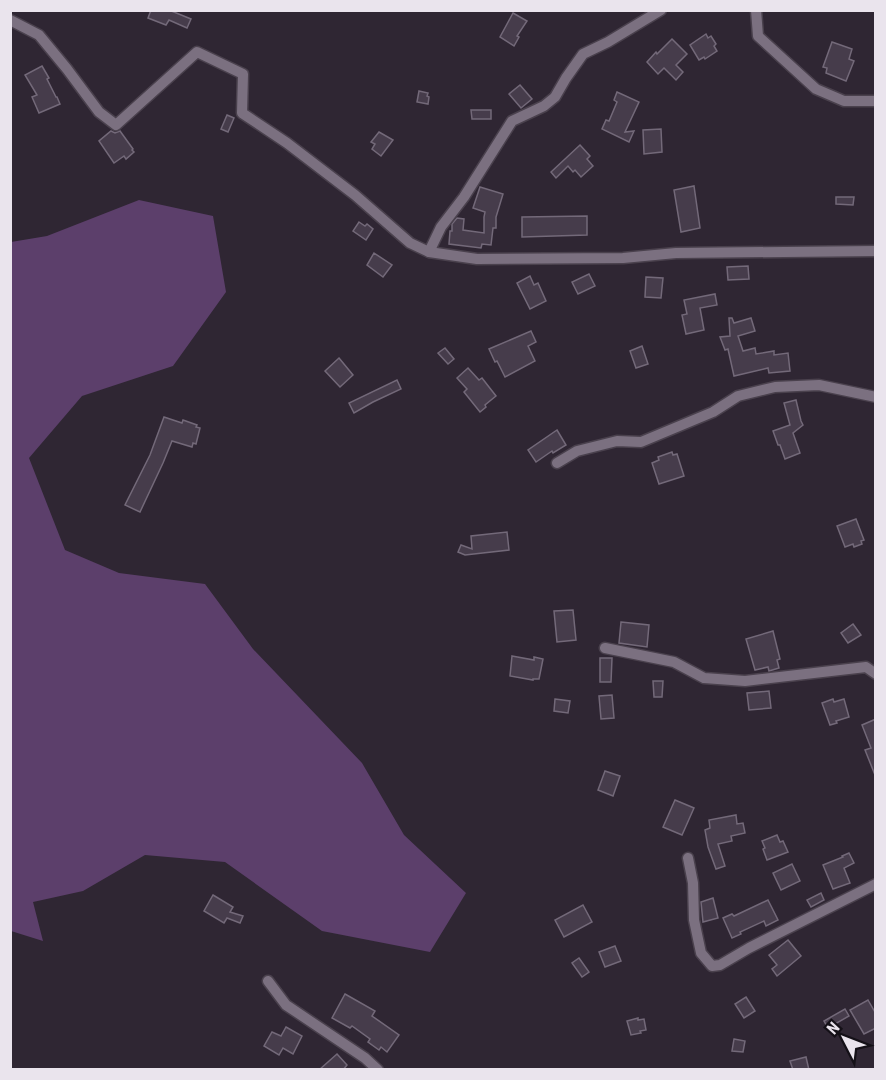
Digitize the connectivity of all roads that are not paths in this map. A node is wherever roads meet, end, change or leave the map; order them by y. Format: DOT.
graph roads {
  1 [pos="661,10"];
  2 [pos="756,10"];
  3 [pos="10,20"];
  4 [pos="876,101"];
  5 [pos="876,251"];
  6 [pos="429,252"];
  7 [pos="876,397"];
  8 [pos="557,463"];
  9 [pos="605,648"];
  10 [pos="876,674"];
  11 [pos="688,858"];
  12 [pos="876,884"];
  13 [pos="268,981"];
  14 [pos="378,1070"];
  1 -- 6 [label="street"];
  2 -- 4 [label="street"];
  3 -- 6 [label="street"];
  5 -- 6 [label="street"];
  7 -- 8 [label="street"];
  9 -- 10 [label="street"];
  11 -- 12 [label="street"];
  13 -- 14 [label="street"];
}
